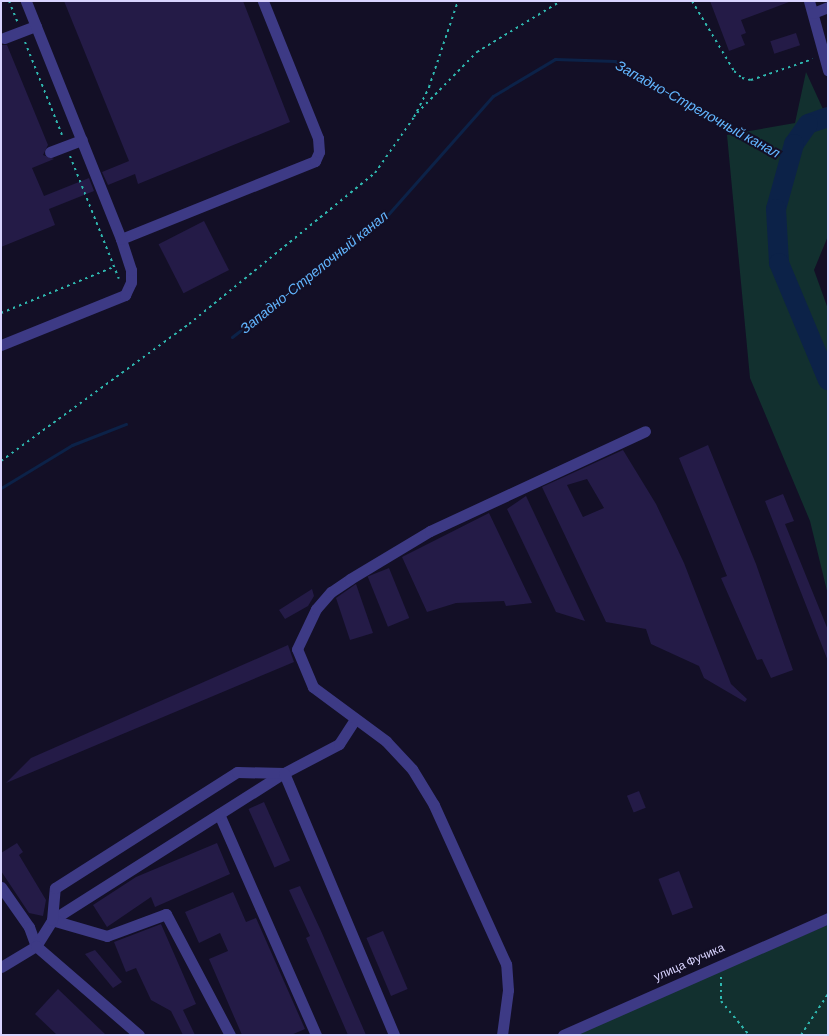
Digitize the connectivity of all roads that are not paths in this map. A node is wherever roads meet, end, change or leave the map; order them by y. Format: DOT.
graph roads {
  1 [pos="26,1"];
  2 [pos="263,1"];
  3 [pos="809,1"];
  4 [pos="828,7"];
  5 [pos="813,13"];
  6 [pos="36,26"];
  7 [pos="4,38"];
  8 [pos="828,70"];
  9 [pos="82,140"];
  10 [pos="50,152"];
  11 [pos="120,239"];
  12 [pos="1,345"];
  13 [pos="645,431"];
  14 [pos="355,719"];
  15 [pos="284,773"];
  16 [pos="219,814"];
  17 [pos="1,887"];
  18 [pos="828,918"];
  19 [pos="52,920"];
  20 [pos="36,946"];
  21 [pos="1,967"];
  22 [pos="140,1035"];
  23 [pos="230,1035"];
  24 [pos="316,1035"];
  25 [pos="394,1035"];
  26 [pos="502,1035"];
  27 [pos="563,1035"];
  1 -- 6 [label="street"];
  2 -- 11 [label="street"];
  3 -- 5 [label="street"];
  4 -- 5 [label="street"];
  5 -- 8 [label="street"];
  6 -- 7 [label="street"];
  6 -- 9 [label="street"];
  9 -- 10 [label="street"];
  9 -- 11 [label="street"];
  11 -- 12 [label="street"];
  13 -- 14 [label="street"];
  14 -- 15 [label="street"];
  14 -- 26 [label="street"];
  15 -- 16 [label="street"];
  15 -- 19 [label="street"];
  15 -- 25 [label="street"];
  16 -- 19 [label="street"];
  16 -- 24 [label="street"];
  17 -- 20 [label="street"];
  18 -- 27 [label="street, улица Фучика"];
  19 -- 20 [label="street"];
  19 -- 23 [label="street"];
  20 -- 21 [label="street"];
  20 -- 22 [label="street"];
}
